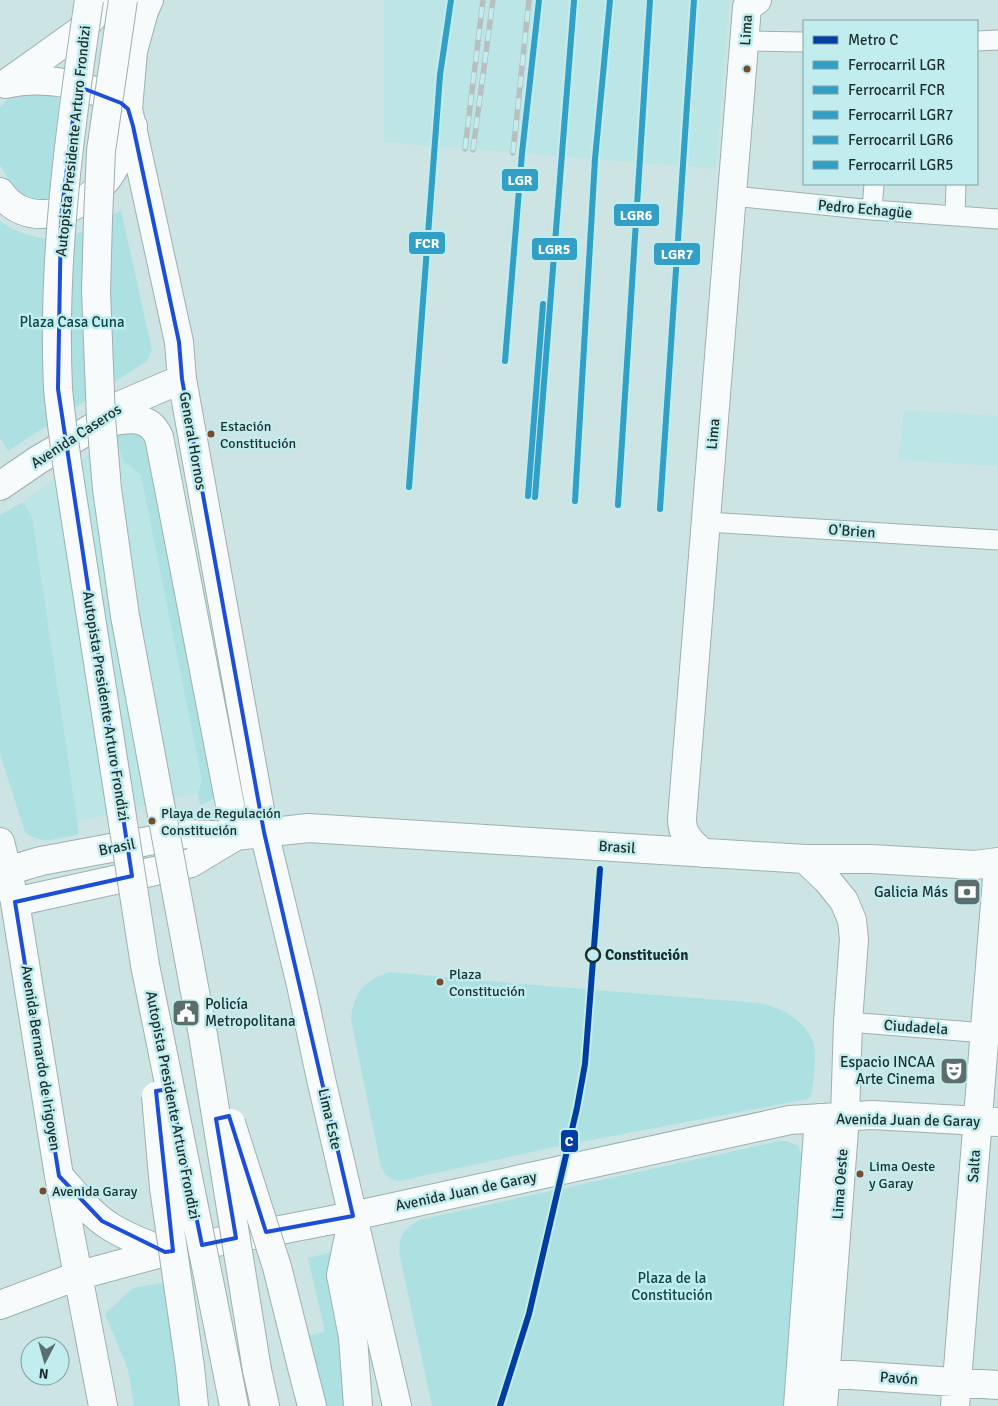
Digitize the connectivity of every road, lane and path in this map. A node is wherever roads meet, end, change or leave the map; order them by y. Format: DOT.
graph roads {
  1 [pos="89,0"];
  2 [pos="108,0"];
  3 [pos="123,0"];
  4 [pos="149,0"];
  5 [pos="751,2"];
  6 [pos="998,40"];
  7 [pos="745,41"];
  8 [pos="978,41"];
  9 [pos="803,42"];
  10 [pos="3,86"];
  11 [pos="130,118"];
  12 [pos="874,185"];
  13 [pos="956,185"];
  14 [pos="0,192"];
  15 [pos="733,196"];
  16 [pos="872,210"];
  17 [pos="954,216"];
  18 [pos="998,219"];
  19 [pos="182,379"];
  20 [pos="99,424"];
  21 [pos="0,486"];
  22 [pos="706,522"];
  23 [pos="998,540"];
  24 [pos="264,832"];
  25 [pos="236,836"];
  26 [pos="0,842"];
  27 [pos="703,852"];
  28 [pos="805,859"];
  29 [pos="998,862"];
  30 [pos="998,866"];
  31 [pos="4,872"];
  32 [pos="15,902"];
  33 [pos="145,965"];
  34 [pos="994,975"];
  35 [pos="848,1022"];
  36 [pos="985,1032"];
  37 [pos="203,1035"];
  38 [pos="832,1117"];
  39 [pos="988,1122"];
  40 [pos="59,1176"];
  41 [pos="354,1216"];
  42 [pos="165,1252"];
  43 [pos="80,1275"];
  44 [pos="0,1305"];
  45 [pos="297,1370"];
  46 [pos="813,1372"];
  47 [pos="998,1385"];
  48 [pos="956,1394"];
  49 [pos="103,1406"];
  50 [pos="194,1406"];
  51 [pos="234,1406"];
  52 [pos="265,1406"];
  53 [pos="300,1406"];
  54 [pos="312,1406"];
  55 [pos="358,1406"];
  56 [pos="398,1406"];
  57 [pos="798,1406"];
  58 [pos="823,1406"];
  1 -- 33 [label="main road, Autopista Presidente Arturo Frondizi, bridge"];
  2 -- 10 [label="main road"];
  3 -- 37 [label="main road, Autopista Presidente Arturo Frondizi, bridge"];
  4 -- 11 [label="main road, General Hornos"];
  5 -- 7 [label="main road, Lima"];
  6 -- 8 [label="street"];
  7 -- 9 [label="street"];
  7 -- 15 [label="main road, Lima"];
  10 -- 11 [label="main road"];
  11 -- 14 [label="main road"];
  11 -- 19 [label="main road, General Hornos"];
  12 -- 16 [label="street"];
  13 -- 17 [label="street"];
  15 -- 16 [label="street, Pedro Echagüe"];
  15 -- 22 [label="main road, Lima"];
  16 -- 17 [label="street, Pedro Echagüe"];
  17 -- 18 [label="street, Pedro Echagüe"];
  19 -- 20 [label="main road, Avenida Caseros"];
  19 -- 24 [label="main road, General Hornos"];
  20 -- 21 [label="main road, Avenida Caseros"];
  20 -- 25 [label="main road"];
  22 -- 23 [label="street, O'Brien"];
  22 -- 27 [label="main road, Lima"];
  24 -- 25 [label="main road, Brasil"];
  24 -- 27 [label="main road, Brasil"];
  24 -- 41 [label="main road, Lima Este"];
  25 -- 31 [label="main road, Brasil"];
  25 -- 32 [label="main road, Brasil"];
  26 -- 31 [label="main road, Avenida Bernardo de Irigoyen"];
  27 -- 28 [label="main road, Brasil"];
  28 -- 29 [label="main road, Brasil"];
  28 -- 35 [label="main road, Lima Oeste"];
  30 -- 34 [label="main road, Salta"];
  31 -- 32 [label="main road, Avenida Bernardo de Irigoyen"];
  32 -- 40 [label="main road, Avenida Bernardo de Irigoyen"];
  33 -- 50 [label="main road, bridge"];
  33 -- 51 [label="main road, Autopista Presidente Arturo Frondizi, bridge"];
  34 -- 36 [label="main road, Salta"];
  35 -- 36 [label="street, Ciudadela"];
  35 -- 38 [label="main road, Lima Oeste"];
  36 -- 39 [label="main road, Salta"];
  37 -- 45 [label="main road, bridge"];
  37 -- 52 [label="main road, Autopista Presidente Arturo Frondizi, bridge"];
  38 -- 39 [label="main road, Avenida Juan de Garay"];
  38 -- 41 [label="main road, Avenida Juan de Garay"];
  38 -- 46 [label="main road, Lima Oeste"];
  39 -- 48 [label="main road, Salta"];
  40 -- 42 [label="main road"];
  40 -- 43 [label="main road, Avenida Bernardo de Irigoyen"];
  41 -- 42 [label="main road, Avenida Juan de Garay"];
  41 -- 55 [label="main road"];
  41 -- 56 [label="main road, Lima Este"];
  42 -- 43 [label="main road, Avenida Juan de Garay"];
  43 -- 44 [label="main road, Avenida Juan de Garay"];
  43 -- 49 [label="main road, Avenida Bernardo de Irigoyen"];
  45 -- 53 [label="main road"];
  45 -- 54 [label="main road"];
  46 -- 48 [label="main road, Pavón"];
  46 -- 57 [label="main road, Lima Oeste"];
  46 -- 58 [label="main road, Lima Oeste"];
  47 -- 48 [label="main road, Pavón"];
}
